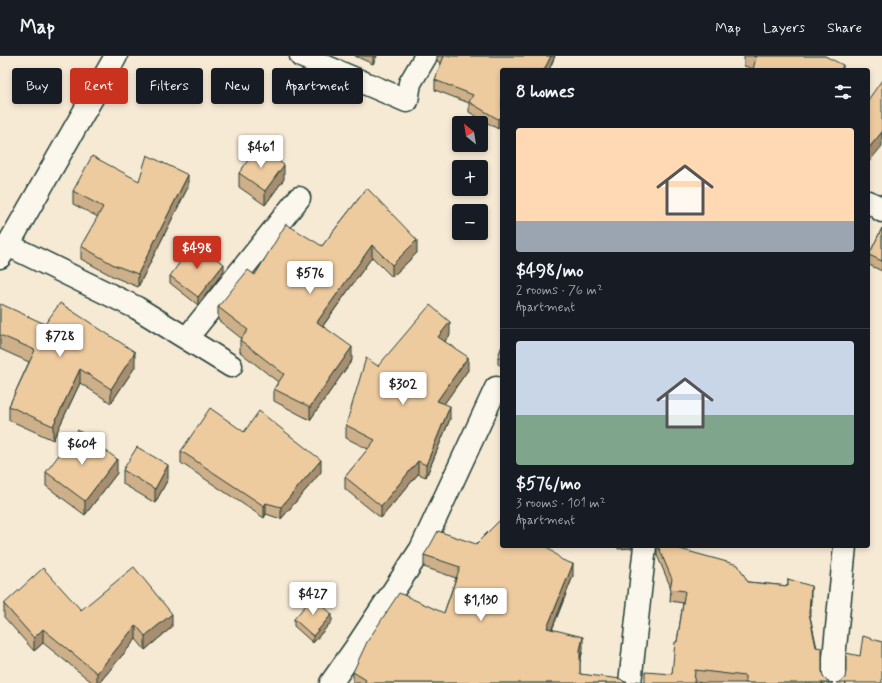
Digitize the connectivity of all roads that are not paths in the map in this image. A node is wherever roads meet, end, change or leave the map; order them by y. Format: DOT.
graph roads {
  1 [pos="116,56"];
  2 [pos="301,56"];
  3 [pos="426,56"];
  4 [pos="299,198"];
  5 [pos="870,203"];
  6 [pos="882,211"];
  7 [pos="4,251"];
  8 [pos="187,338"];
  9 [pos="231,366"];
  10 [pos="496,388"];
  11 [pos="644,548"];
  12 [pos="845,548"];
  13 [pos="331,683"];
  14 [pos="630,683"];
  15 [pos="834,683"];
  1 -- 7 [label="street"];
  2 -- 3 [label="street"];
  4 -- 8 [label="street"];
  5 -- 6 [label="street"];
  7 -- 8 [label="street"];
  8 -- 9 [label="street"];
  10 -- 13 [label="street"];
  11 -- 14 [label="street"];
  12 -- 15 [label="street"];
}
